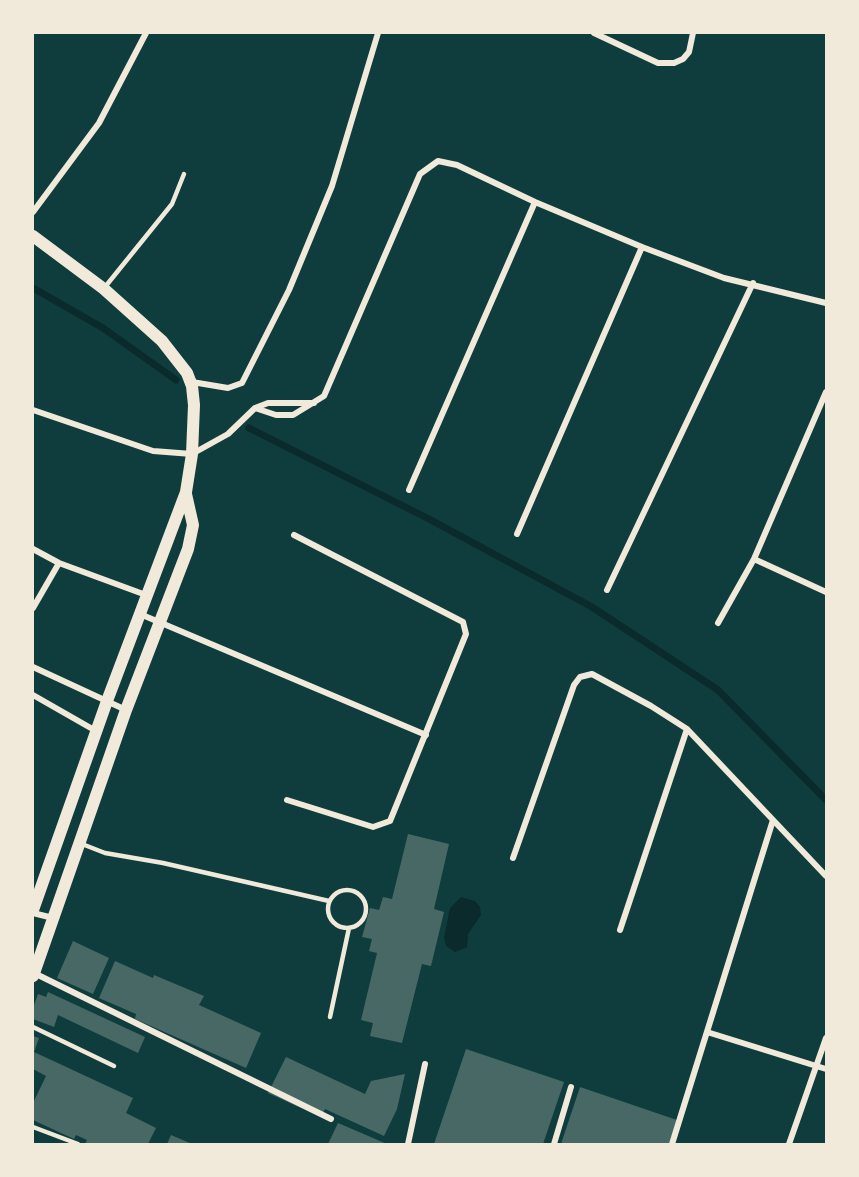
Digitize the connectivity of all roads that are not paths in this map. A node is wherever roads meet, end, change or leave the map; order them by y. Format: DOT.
graph roads {
  1 [pos="146,33"];
  2 [pos="378,33"];
  3 [pos="594,33"];
  4 [pos="693,33"];
  5 [pos="184,174"];
  6 [pos="535,202"];
  7 [pos="33,212"];
  8 [pos="33,236"];
  9 [pos="642,247"];
  10 [pos="753,284"];
  11 [pos="104,289"];
  12 [pos="826,303"];
  13 [pos="191,384"];
  14 [pos="826,393"];
  15 [pos="314,403"];
  16 [pos="255,408"];
  17 [pos="33,410"];
  18 [pos="192,454"];
  19 [pos="409,490"];
  20 [pos="186,492"];
  21 [pos="517,534"];
  22 [pos="294,535"];
  23 [pos="33,549"];
  24 [pos="754,559"];
  25 [pos="59,563"];
  26 [pos="607,590"];
  27 [pos="826,592"];
  28 [pos="146,595"];
  29 [pos="33,608"];
  30 [pos="140,614"];
  31 [pos="158,621"];
  32 [pos="718,623"];
  33 [pos="33,666"];
  34 [pos="33,695"];
  35 [pos="107,701"];
  36 [pos="126,710"];
  37 [pos="687,729"];
  38 [pos="96,732"];
  39 [pos="426,735"];
  40 [pos="287,800"];
  41 [pos="773,820"];
  42 [pos="79,843"];
  43 [pos="513,858"];
  44 [pos="826,876"];
  45 [pos="329,901"];
  46 [pos="33,912"];
  47 [pos="53,918"];
  48 [pos="349,928"];
  49 [pos="620,930"];
  50 [pos="34,974"];
  51 [pos="330,1017"];
  52 [pos="33,1027"];
  53 [pos="707,1032"];
  54 [pos="826,1038"];
  55 [pos="424,1064"];
  56 [pos="114,1066"];
  57 [pos="815,1066"];
  58 [pos="826,1069"];
  59 [pos="572,1087"];
  60 [pos="331,1119"];
  61 [pos="33,1127"];
  62 [pos="78,1144"];
  63 [pos="408,1144"];
  64 [pos="554,1144"];
  65 [pos="672,1144"];
  66 [pos="789,1144"];
  1 -- 7 [label="street"];
  2 -- 13 [label="street"];
  3 -- 4 [label="street"];
  5 -- 11 [label="lane"];
  6 -- 9 [label="street"];
  6 -- 15 [label="street"];
  6 -- 19 [label="street"];
  8 -- 11 [label="main road"];
  9 -- 10 [label="street"];
  9 -- 21 [label="street"];
  10 -- 12 [label="street"];
  10 -- 26 [label="street"];
  11 -- 13 [label="main road"];
  13 -- 18 [label="main road"];
  14 -- 24 [label="street"];
  15 -- 16 [label="street"];
  15 -- 16 [label="street"];
  16 -- 18 [label="street"];
  17 -- 18 [label="street"];
  18 -- 20 [label="main road"];
  20 -- 28 [label="main road"];
  20 -- 31 [label="main road"];
  22 -- 39 [label="street"];
  23 -- 25 [label="street"];
  24 -- 27 [label="street"];
  24 -- 32 [label="street"];
  25 -- 28 [label="street"];
  25 -- 29 [label="street"];
  28 -- 30 [label="main road"];
  30 -- 31 [label="street"];
  30 -- 35 [label="main road"];
  31 -- 36 [label="main road"];
  31 -- 39 [label="street"];
  33 -- 35 [label="street"];
  34 -- 38 [label="street"];
  35 -- 36 [label="street"];
  35 -- 38 [label="main road"];
  36 -- 42 [label="main road"];
  37 -- 41 [label="street"];
  37 -- 43 [label="street"];
  37 -- 49 [label="street"];
  38 -- 46 [label="main road"];
  39 -- 40 [label="street"];
  41 -- 44 [label="street"];
  41 -- 53 [label="street"];
  42 -- 45 [label="lane"];
  42 -- 47 [label="main road"];
  45 -- 48 [label="lane"];
  45 -- 48 [label="lane"];
  46 -- 47 [label="street"];
  47 -- 50 [label="main road"];
  48 -- 51 [label="lane"];
  50 -- 60 [label="street"];
  52 -- 56 [label="lane"];
  53 -- 57 [label="street"];
  53 -- 65 [label="street"];
  54 -- 57 [label="street"];
  55 -- 63 [label="street"];
  57 -- 58 [label="street"];
  57 -- 66 [label="street"];
  59 -- 64 [label="street"];
  61 -- 62 [label="lane"];
}
